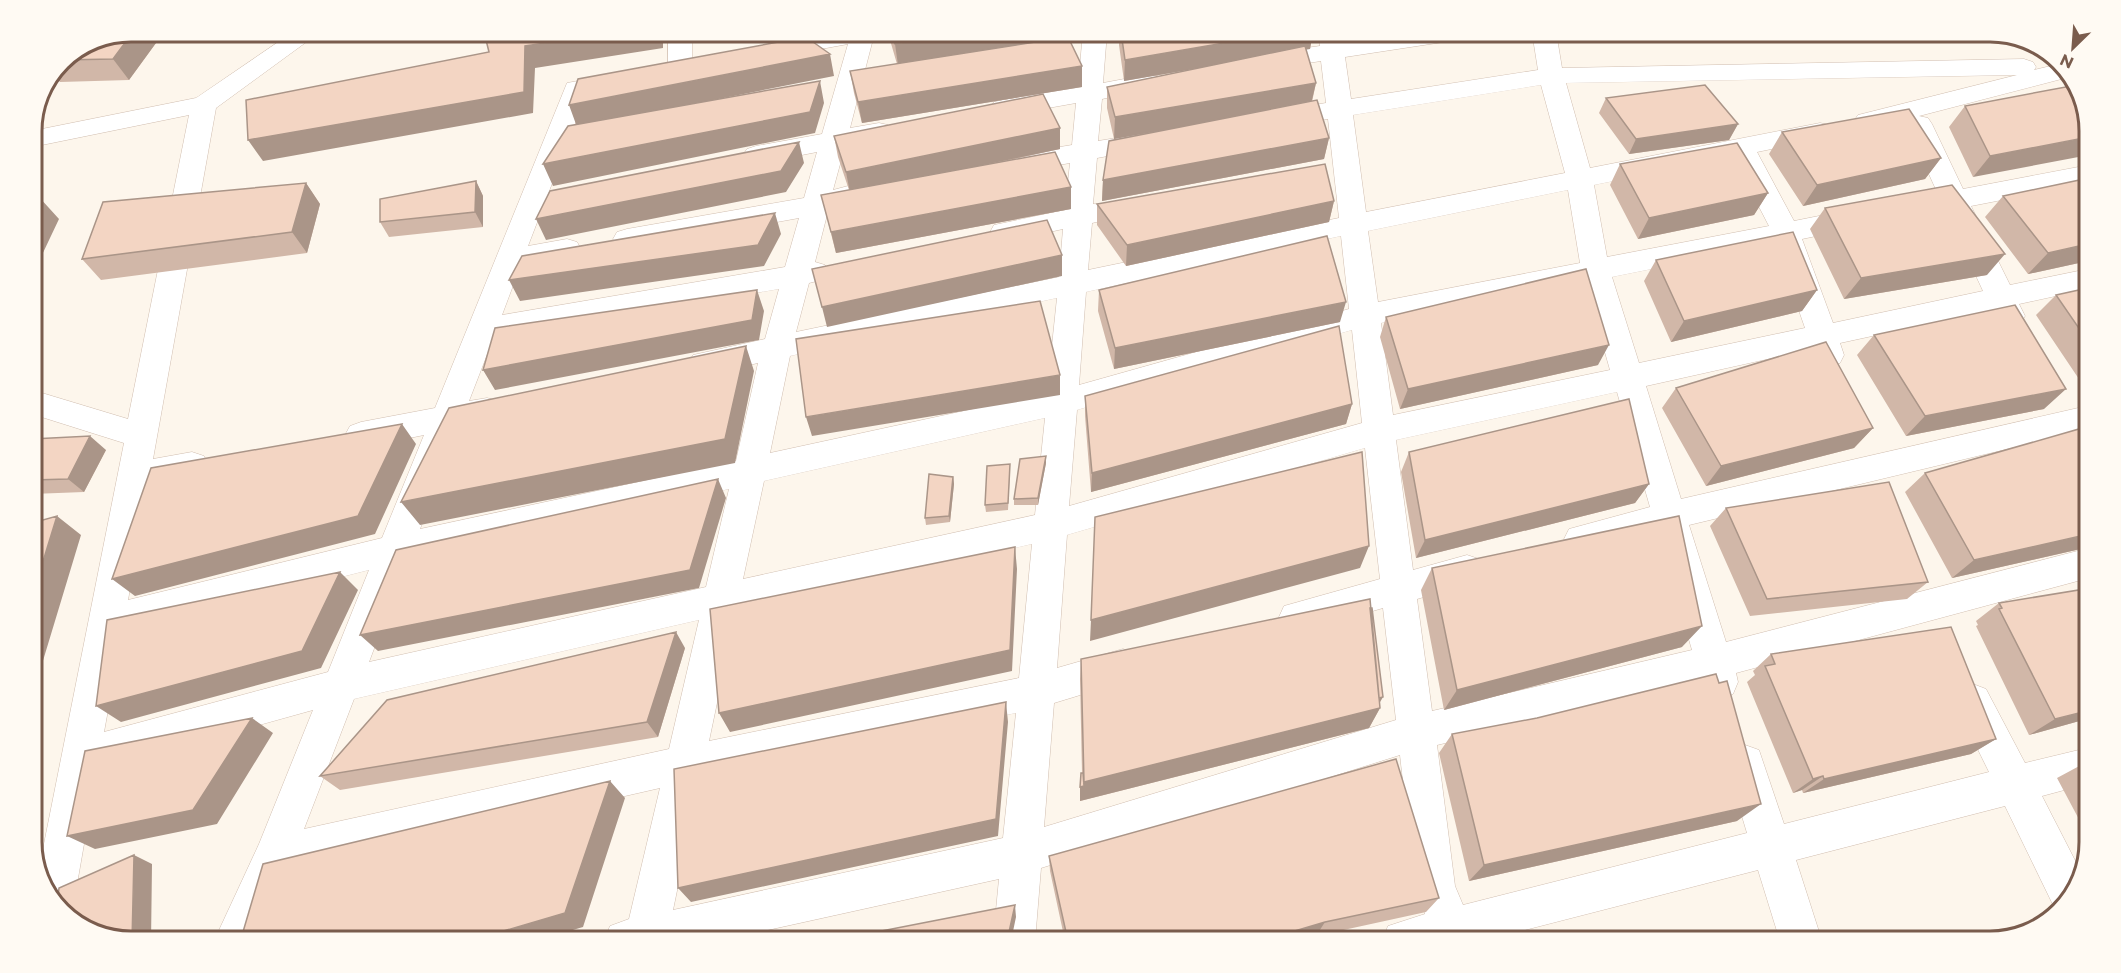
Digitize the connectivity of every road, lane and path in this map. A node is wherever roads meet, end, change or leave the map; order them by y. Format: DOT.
graph roads {
  1 [pos="294,42"];
  2 [pos="680,42"];
  3 [pos="817,42"];
  4 [pos="864,42"];
  5 [pos="1094,42"];
  6 [pos="1324,42"];
  7 [pos="1331,42"];
  8 [pos="1546,42"];
  9 [pos="748,56"];
  10 [pos="1240,66"];
  11 [pos="680,69"];
  12 [pos="1551,76"];
  13 [pos="2043,76"];
  14 [pos="1171,78"];
  15 [pos="2057,78"];
  16 [pos="622,80"];
  17 [pos="1090,93"];
  18 [pos="204,104"];
  19 [pos="1340,109"];
  20 [pos="1913,109"];
  21 [pos="974,114"];
  22 [pos="1247,124"];
  23 [pos="904,126"];
  24 [pos="1178,136"];
  25 [pos="42,137"];
  26 [pos="834,139"];
  27 [pos="1741,147"];
  28 [pos="1085,151"];
  29 [pos="730,160"];
  30 [pos="991,168"];
  31 [pos="2079,176"];
  32 [pos="1580,180"];
  33 [pos="897,185"];
  34 [pos="1954,200"];
  35 [pos="816,205"];
  36 [pos="1126,207"];
  37 [pos="1079,216"];
  38 [pos="1354,224"];
  39 [pos="1786,232"];
  40 [pos="978,238"];
  41 [pos="509,260"];
  42 [pos="842,267"];
  43 [pos="1595,268"];
  44 [pos="797,276"];
  45 [pos="2079,281"];
  46 [pos="1074,285"];
  47 [pos="2001,297"];
  48 [pos="1365,315"];
  49 [pos="481,330"];
  50 [pos="1822,336"];
  51 [pos="2023,339"];
  52 [pos="777,348"];
  53 [pos="674,370"];
  54 [pos="1628,378"];
  55 [pos="1838,380"];
  56 [pos="1063,402"];
  57 [pos="515,404"];
  58 [pos="42,405"];
  59 [pos="446,419"];
  60 [pos="2073,422"];
  61 [pos="1379,431"];
  62 [pos="1858,435"];
  63 [pos="141,436"];
  64 [pos="330,440"];
  65 [pos="214,461"];
  66 [pos="1869,468"];
  67 [pos="750,471"];
  68 [pos="133,476"];
  69 [pos="1882,500"];
  70 [pos="1668,516"];
  71 [pos="1052,525"];
  72 [pos="395,549"];
  73 [pos="1545,549"];
  74 [pos="1500,561"];
  75 [pos="2079,566"];
  76 [pos="1398,589"];
  77 [pos="721,599"];
  78 [pos="106,621"];
  79 [pos="1263,627"];
  80 [pos="1150,659"];
  81 [pos="1714,662"];
  82 [pos="1957,669"];
  83 [pos="342,685"];
  84 [pos="1037,691"];
  85 [pos="1416,732"];
  86 [pos="80,757"];
  87 [pos="684,764"];
  88 [pos="2079,768"];
  89 [pos="2015,784"];
  90 [pos="1771,847"];
  91 [pos="1022,854"];
  92 [pos="274,856"];
  93 [pos="2067,887"];
  94 [pos="55,888"];
  95 [pos="240,931"];
  96 [pos="641,931"];
  97 [pos="679,931"];
  98 [pos="1015,931"];
  99 [pos="1452,931"];
  100 [pos="1467,931"];
  101 [pos="1798,931"];
  1 -- 18 [label="street"];
  2 -- 11 [label="street"];
  3 -- 9 [label="street"];
  4 -- 26 [label="street"];
  5 -- 17 [label="street"];
  6 -- 10 [label="street"];
  7 -- 19 [label="street"];
  8 -- 12 [label="street"];
  12 -- 13 [label="street"];
  12 -- 19 [label="street"];
  12 -- 32 [label="street"];
  14 -- 17 [label="street"];
  15 -- 20 [label="street"];
  16 -- 41 [label="street"];
  17 -- 21 [label="street"];
  17 -- 28 [label="street"];
  18 -- 25 [label="street"];
  18 -- 63 [label="street"];
  19 -- 22 [label="street"];
  19 -- 38 [label="street"];
  20 -- 27 [label="street"];
  20 -- 34 [label="street"];
  23 -- 26 [label="street"];
  24 -- 28 [label="street"];
  26 -- 29 [label="street"];
  26 -- 35 [label="street"];
  27 -- 32 [label="street"];
  27 -- 39 [label="street"];
  28 -- 30 [label="street"];
  28 -- 37 [label="street"];
  31 -- 34 [label="street"];
  32 -- 38 [label="street"];
  32 -- 43 [label="street"];
  33 -- 35 [label="street"];
  34 -- 39 [label="street"];
  34 -- 47 [label="street"];
  35 -- 41 [label="street"];
  35 -- 44 [label="street"];
  36 -- 37 [label="street"];
  37 -- 40 [label="street"];
  37 -- 46 [label="street"];
  38 -- 46 [label="street"];
  38 -- 48 [label="street"];
  39 -- 43 [label="street"];
  39 -- 50 [label="street"];
  41 -- 49 [label="street"];
  42 -- 44 [label="street"];
  43 -- 48 [label="street"];
  43 -- 54 [label="street"];
  44 -- 49 [label="street"];
  44 -- 52 [label="street"];
  45 -- 47 [label="street"];
  46 -- 52 [label="street"];
  46 -- 56 [label="street"];
  47 -- 50 [label="street"];
  47 -- 51 [label="street"];
  48 -- 56 [label="street"];
  48 -- 61 [label="street"];
  49 -- 59 [label="street"];
  50 -- 54 [label="street"];
  50 -- 55 [label="street"];
  52 -- 53 [label="street"];
  52 -- 67 [label="street"];
  54 -- 61 [label="street"];
  54 -- 70 [label="street"];
  56 -- 67 [label="street"];
  56 -- 71 [label="street"];
  57 -- 59 [label="street"];
  58 -- 63 [label="street"];
  59 -- 64 [label="street"];
  59 -- 72 [label="street"];
  60 -- 66 [label="street"];
  61 -- 71 [label="street"];
  61 -- 76 [label="street"];
  62 -- 66 [label="street"];
  63 -- 68 [label="street"];
  65 -- 68 [label="street"];
  66 -- 69 [label="street"];
  66 -- 70 [label="street"];
  67 -- 72 [label="street"];
  67 -- 77 [label="street"];
  68 -- 78 [label="street"];
  70 -- 73 [label="street"];
  70 -- 81 [label="street"];
  71 -- 77 [label="street"];
  71 -- 84 [label="street"];
  72 -- 78 [label="street"];
  72 -- 83 [label="street"];
  74 -- 76 [label="street"];
  75 -- 81 [label="street"];
  76 -- 79 [label="street"];
  76 -- 85 [label="street"];
  77 -- 83 [label="street"];
  77 -- 87 [label="street"];
  78 -- 86 [label="street"];
  80 -- 84 [label="street"];
  81 -- 85 [label="street"];
  81 -- 90 [label="street"];
  82 -- 89 [label="street"];
  83 -- 86 [label="street"];
  83 -- 92 [label="street"];
  84 -- 87 [label="street"];
  84 -- 91 [label="street"];
  85 -- 91 [label="street"];
  85 -- 99 [label="street"];
  86 -- 94 [label="street"];
  87 -- 92 [label="street"];
  87 -- 96 [label="street"];
  88 -- 89 [label="street"];
  89 -- 90 [label="street"];
  89 -- 93 [label="street"];
  90 -- 100 [label="street"];
  90 -- 101 [label="street"];
  91 -- 97 [label="street"];
  91 -- 98 [label="street"];
  92 -- 95 [label="street"];
}
